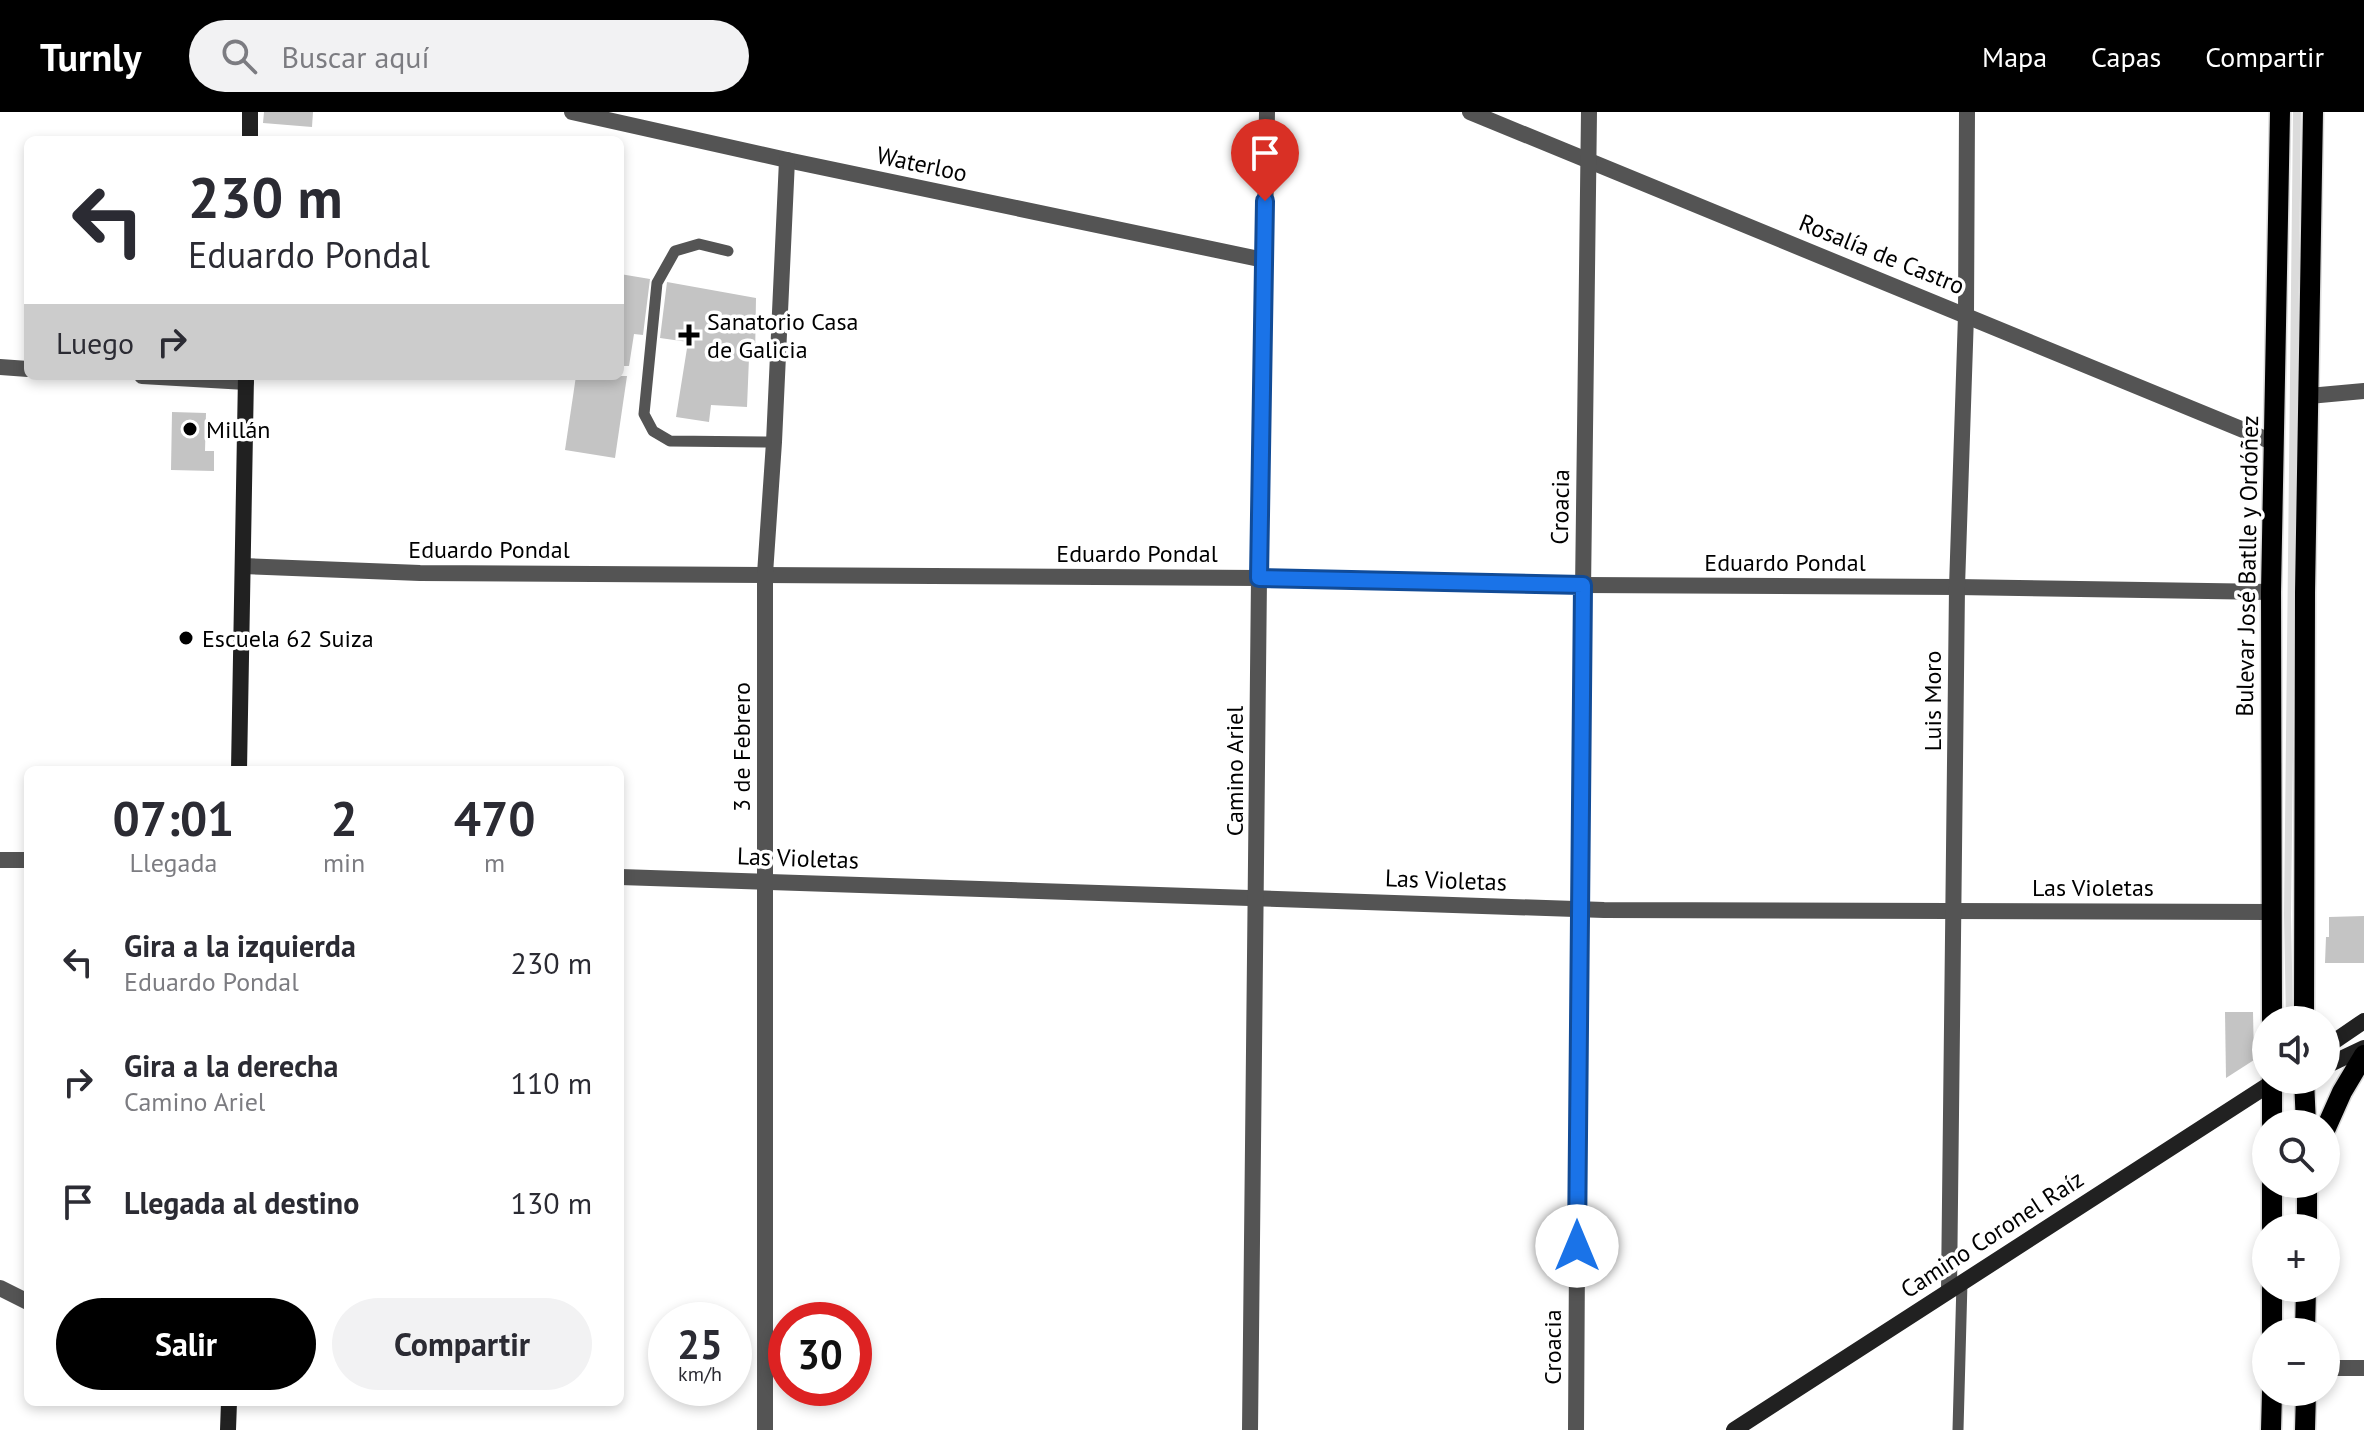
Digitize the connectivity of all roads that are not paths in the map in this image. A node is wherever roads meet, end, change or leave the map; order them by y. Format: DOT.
graph roads {
  1 [pos="250,112"];
  2 [pos="572,112"];
  3 [pos="1267,112"];
  4 [pos="1470,112"];
  5 [pos="1589,112"];
  6 [pos="1967,112"];
  7 [pos="2280,112"];
  8 [pos="2313,112"];
  9 [pos="250,136"];
  10 [pos="787,160"];
  11 [pos="1589,161"];
  12 [pos="728,251"];
  13 [pos="1264,260"];
  14 [pos="1966,315"];
  15 [pos="0,367"];
  16 [pos="24,369"];
  17 [pos="246,380"];
  18 [pos="2364,391"];
  19 [pos="2309,396"];
  20 [pos="774,442"];
  21 [pos="2275,443"];
  22 [pos="243,566"];
  23 [pos="765,574"];
  24 [pos="1259,578"];
  25 [pos="1583,585"];
  26 [pos="1957,587"];
  27 [pos="2271,592"];
  28 [pos="239,766"];
  29 [pos="0,860"];
  30 [pos="24,860"];
  31 [pos="624,877"];
  32 [pos="765,880"];
  33 [pos="1257,897"];
  34 [pos="1579,909"];
  35 [pos="1955,910"];
  36 [pos="2270,912"];
  37 [pos="2272,1006"];
  38 [pos="2304,1006"];
  39 [pos="2364,1021"];
  40 [pos="2340,1037"];
  41 [pos="2364,1048"];
  42 [pos="2364,1055"];
  43 [pos="2340,1059"];
  44 [pos="2253,1094"];
  45 [pos="2334,1110"];
  46 [pos="1955,1286"];
  47 [pos="0,1288"];
  48 [pos="24,1300"];
  49 [pos="2340,1368"];
  50 [pos="2364,1368"];
  51 [pos="225,1406"];
  52 [pos="2272,1406"];
  53 [pos="2306,1406"];
  54 [pos="228,1430"];
  55 [pos="765,1430"];
  56 [pos="1250,1430"];
  57 [pos="1576,1430"];
  58 [pos="1734,1430"];
  59 [pos="1958,1430"];
  60 [pos="2271,1430"];
  61 [pos="2305,1430"];
  1 -- 9 [label="street"];
  2 -- 10 [label="street, Waterloo"];
  3 -- 13 [label="street, Camino Ariel"];
  4 -- 11 [label="street, Rosalía de Castro"];
  5 -- 11 [label="street, Croacia"];
  6 -- 14 [label="street, Luis Moro"];
  7 -- 21 [label="main road, Bulevar José Batlle y Ordóñez"];
  8 -- 19 [label="main road"];
  10 -- 13 [label="street, Waterloo"];
  10 -- 20 [label="street, 3 de Febrero"];
  11 -- 14 [label="street, Rosalía de Castro"];
  11 -- 25 [label="street, Croacia"];
  12 -- 20 [label="lane"];
  13 -- 24 [label="street, Camino Ariel"];
  14 -- 21 [label="street, Rosalía de Castro"];
  14 -- 26 [label="street, Luis Moro"];
  15 -- 16 [label="street"];
  17 -- 22 [label="street"];
  18 -- 19 [label="street"];
  19 -- 38 [label="main road"];
  20 -- 23 [label="street, 3 de Febrero"];
  21 -- 27 [label="main road, Bulevar José Batlle y Ordóñez"];
  22 -- 23 [label="street, Eduardo Pondal"];
  22 -- 28 [label="street"];
  23 -- 24 [label="street, Eduardo Pondal"];
  23 -- 32 [label="street, 3 de Febrero"];
  24 -- 25 [label="street, Eduardo Pondal"];
  24 -- 33 [label="street, Camino Ariel"];
  25 -- 26 [label="street, Eduardo Pondal"];
  25 -- 34 [label="street, Croacia"];
  26 -- 27 [label="street, Eduardo Pondal"];
  26 -- 35 [label="street, Luis Moro"];
  27 -- 36 [label="main road, Bulevar José Batlle y Ordóñez"];
  29 -- 30 [label="street"];
  31 -- 32 [label="street, Las Violetas"];
  32 -- 33 [label="street, Las Violetas"];
  32 -- 55 [label="street, 3 de Febrero"];
  33 -- 34 [label="street, Las Violetas"];
  33 -- 56 [label="street, Camino Ariel"];
  34 -- 35 [label="street, Las Violetas"];
  34 -- 57 [label="street, Croacia"];
  35 -- 36 [label="street, Las Violetas"];
  35 -- 46 [label="street, Luis Moro"];
  36 -- 37 [label="main road, Bulevar José Batlle y Ordóñez"];
  39 -- 40 [label="street"];
  41 -- 43 [label="street"];
  42 -- 45 [label="main road"];
  44 -- 46 [label="street, Camino Coronel Raíz"];
  46 -- 58 [label="street, Camino Coronel Raíz"];
  46 -- 59 [label="lane"];
  47 -- 48 [label="street"];
  49 -- 50 [label="street"];
  51 -- 54 [label="street"];
  52 -- 60 [label="main road"];
  53 -- 61 [label="main road"];
}
